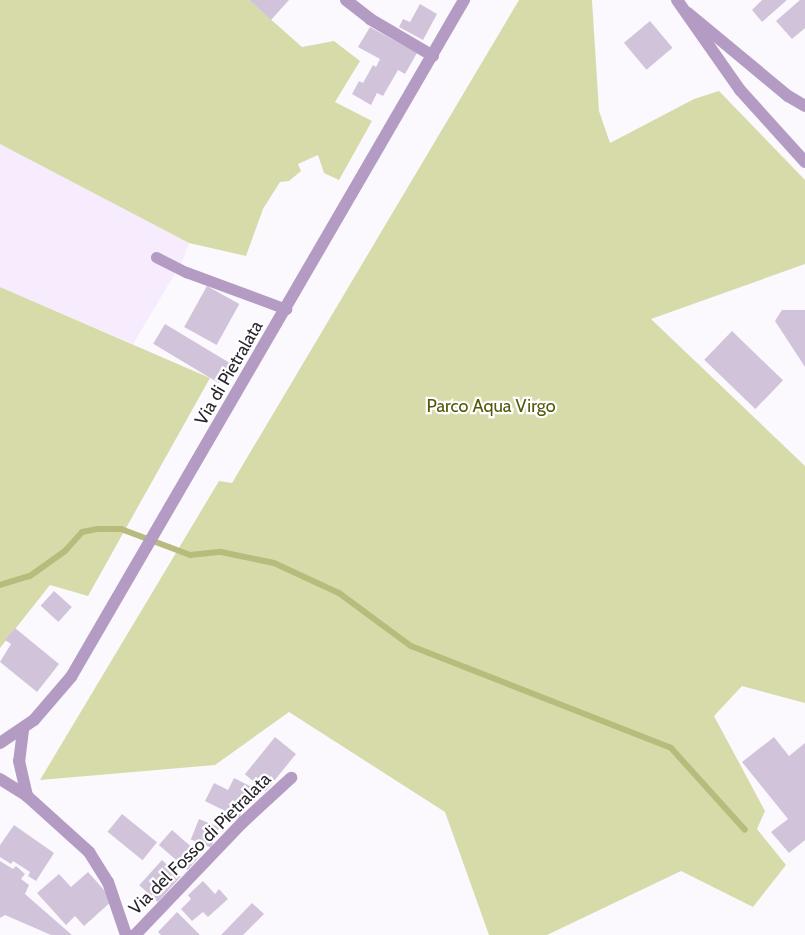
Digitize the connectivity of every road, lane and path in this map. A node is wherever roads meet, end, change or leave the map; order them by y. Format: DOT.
graph roads {
  1 [pos="346,0"];
  2 [pos="464,0"];
  3 [pos="680,4"];
  4 [pos="433,56"];
  5 [pos="805,106"];
  6 [pos="805,162"];
  7 [pos="156,257"];
  8 [pos="286,310"];
  9 [pos="23,730"];
  10 [pos="0,743"];
  11 [pos="291,778"];
  12 [pos="0,779"];
  13 [pos="27,796"];
  14 [pos="126,935"];
  15 [pos="135,935"];
  1 -- 4 [label="street"];
  2 -- 4 [label="street, Via di Pietralata"];
  3 -- 5 [label="street"];
  3 -- 6 [label="street"];
  4 -- 8 [label="street, Via di Pietralata"];
  7 -- 8 [label="lane"];
  8 -- 9 [label="street, Via di Pietralata"];
  9 -- 10 [label="street, Via di Pietralata"];
  9 -- 13 [label="street"];
  11 -- 15 [label="street, Via del Fosso di Pietralata"];
  12 -- 13 [label="street"];
  13 -- 14 [label="street"];
}
